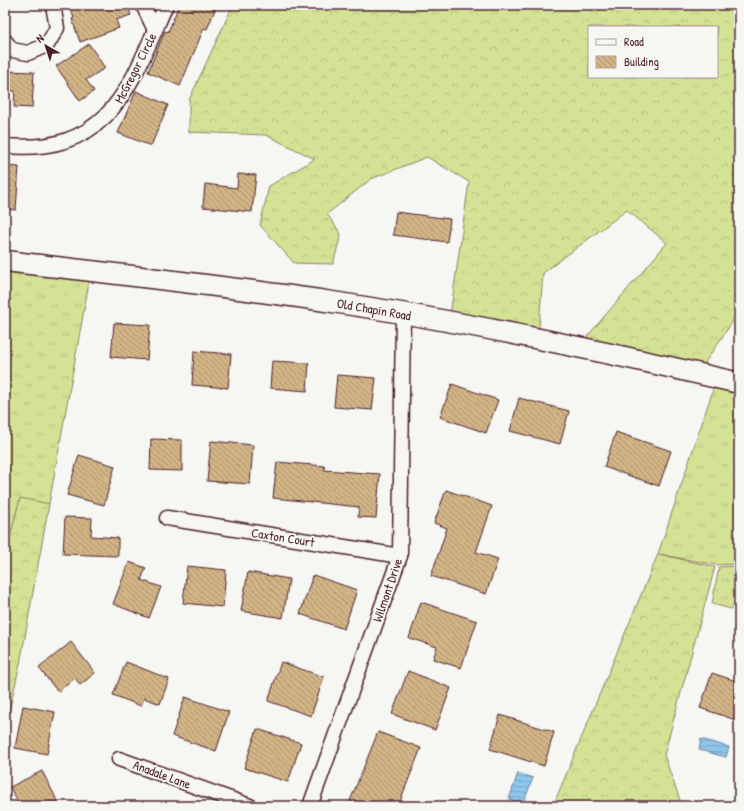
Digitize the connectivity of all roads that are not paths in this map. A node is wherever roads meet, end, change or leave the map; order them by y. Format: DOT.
graph roads {
  1 [pos="53,5"];
  2 [pos="143,5"];
  3 [pos="166,5"];
  4 [pos="155,30"];
  5 [pos="5,40"];
  6 [pos="5,146"];
  7 [pos="5,261"];
  8 [pos="403,314"];
  9 [pos="739,383"];
  10 [pos="167,518"];
  11 [pos="400,556"];
  12 [pos="119,759"];
  13 [pos="250,806"];
  14 [pos="310,806"];
  1 -- 5 [label="street"];
  2 -- 4 [label="street"];
  3 -- 4 [label="street, McGregor Circle"];
  4 -- 6 [label="street, McGregor Circle"];
  7 -- 8 [label="street, Old Chapin Road"];
  8 -- 9 [label="street, Old Chapin Road"];
  8 -- 11 [label="street, Wilmont Drive"];
  10 -- 11 [label="street, Caxton Court"];
  11 -- 14 [label="street, Wilmont Drive"];
  12 -- 13 [label="street, Anadale Lane"];
}
